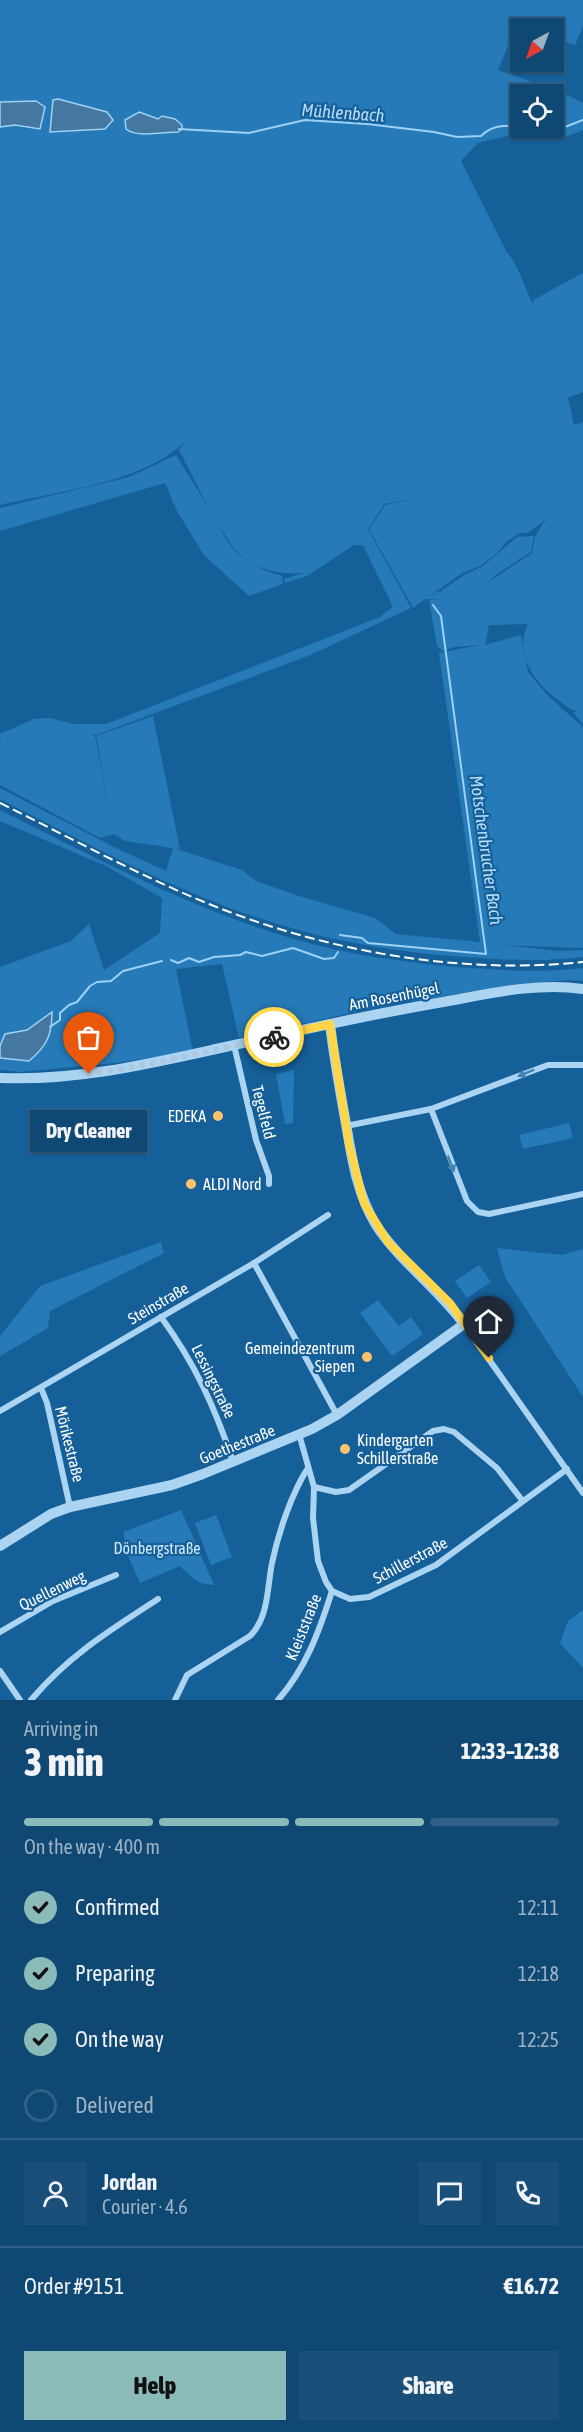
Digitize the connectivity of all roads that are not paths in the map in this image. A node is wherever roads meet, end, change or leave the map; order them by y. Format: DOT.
graph roads {
  1 [pos="583,989"];
  2 [pos="330,1024"];
  3 [pos="234,1046"];
  4 [pos="583,1065"];
  5 [pos="0,1078"];
  6 [pos="431,1109"];
  7 [pos="346,1126"];
  8 [pos="269,1184"];
  9 [pos="583,1194"];
  10 [pos="328,1215"];
  11 [pos="254,1263"];
  12 [pos="161,1317"];
  13 [pos="464,1323"];
  14 [pos="41,1388"];
  15 [pos="0,1411"];
  16 [pos="337,1415"];
  17 [pos="299,1434"];
  18 [pos="233,1461"];
  19 [pos="308,1468"];
  20 [pos="567,1469"];
  21 [pos="314,1487"];
  22 [pos="583,1493"];
  23 [pos="522,1500"];
  24 [pos="70,1507"];
  25 [pos="0,1546"];
  26 [pos="116,1575"];
  27 [pos="332,1591"];
  28 [pos="158,1599"];
  29 [pos="0,1632"];
  30 [pos="0,1671"];
  31 [pos="20,1700"];
  32 [pos="31,1700"];
  33 [pos="175,1700"];
  34 [pos="278,1700"];
  1 -- 2 [label="street, Am Rosenhügel"];
  2 -- 3 [label="street, Am Rosenhügel"];
  2 -- 7 [label="street"];
  3 -- 5 [label="street, Am Rosenhügel"];
  3 -- 8 [label="street, Tegelfeld"];
  4 -- 6 [label="street, one-way"];
  6 -- 7 [label="street"];
  6 -- 9 [label="street, one-way"];
  7 -- 13 [label="street"];
  10 -- 11 [label="street, Steinstraße"];
  11 -- 12 [label="street, Steinstraße"];
  11 -- 16 [label="street"];
  12 -- 14 [label="street, Steinstraße"];
  12 -- 18 [label="street, Lessingstraße"];
  13 -- 16 [label="street, Goethestraße"];
  13 -- 20 [label="street"];
  14 -- 15 [label="street, Steinstraße"];
  14 -- 24 [label="street, Mörikestraße"];
  16 -- 17 [label="street, Goethestraße"];
  17 -- 18 [label="street, Goethestraße"];
  17 -- 19 [label="street"];
  18 -- 24 [label="street, Goethestraße"];
  19 -- 21 [label="street"];
  19 -- 33 [label="street"];
  20 -- 22 [label="street"];
  20 -- 23 [label="street, Schillerstraße"];
  21 -- 23 [label="street"];
  21 -- 27 [label="street"];
  23 -- 27 [label="street, Schillerstraße"];
  24 -- 25 [label="street, Goethestraße"];
  26 -- 29 [label="street, Quellenweg"];
  27 -- 34 [label="street, Kleiststraße"];
  28 -- 32 [label="street"];
  30 -- 31 [label="street"];
}
